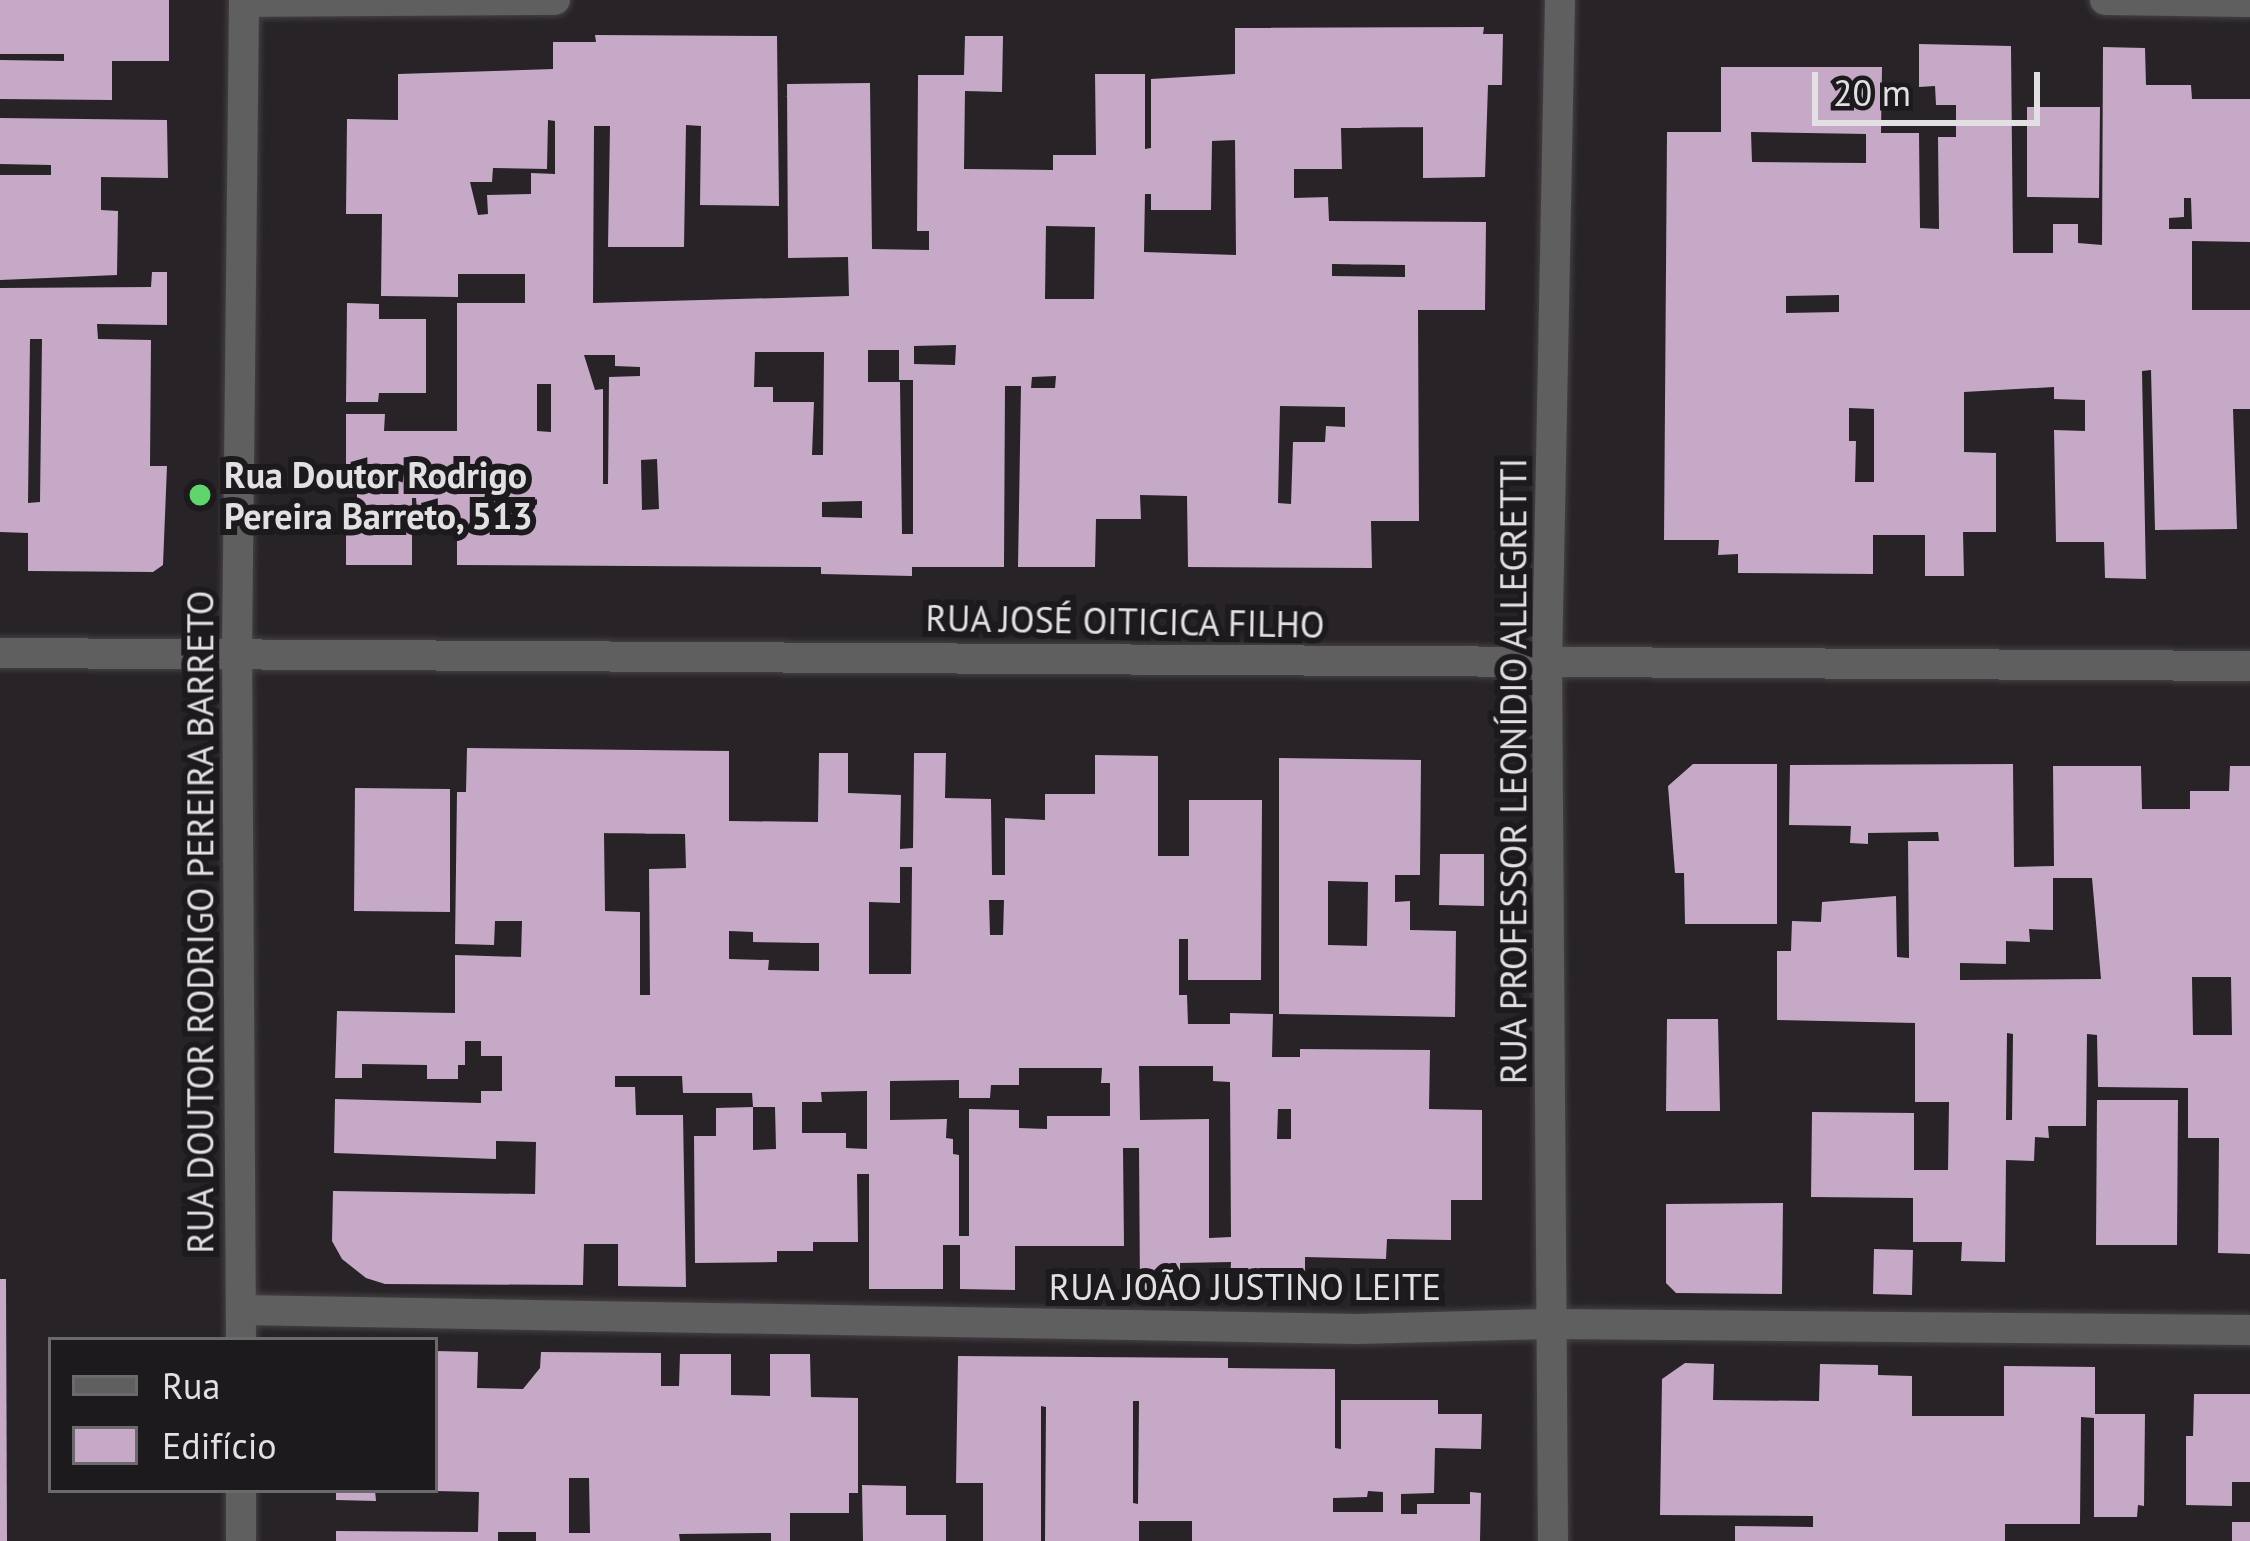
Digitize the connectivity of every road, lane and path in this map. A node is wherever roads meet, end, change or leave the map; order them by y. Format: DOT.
graph roads {
  1 [pos="555,0"];
  2 [pos="1560,0"];
  3 [pos="2105,0"];
  4 [pos="244,1"];
  5 [pos="2250,2"];
  6 [pos="237,651"];
  7 [pos="0,652"];
  8 [pos="1546,664"];
  9 [pos="2250,666"];
  10 [pos="1556,1324"];
  11 [pos="241,1325"];
  12 [pos="2250,1330"];
  13 [pos="241,1493"];
  14 [pos="241,1541"];
  15 [pos="1553,1541"];
  1 -- 4 [label="street"];
  2 -- 8 [label="street, RUA PROFESSOR LEONÍDIO ALLEGRETTI"];
  3 -- 5 [label="street"];
  4 -- 6 [label="street, RUA DOUTOR RODRIGO PEREIRA BARRETO"];
  6 -- 7 [label="street, RUA JOSÉ OITICICA FILHO"];
  6 -- 8 [label="street, RUA JOSÉ OITICICA FILHO"];
  6 -- 11 [label="street, RUA DOUTOR RODRIGO PEREIRA BARRETO"];
  8 -- 9 [label="street, RUA JOSÉ OITICICA FILHO"];
  8 -- 10 [label="street, RUA PROFESSOR LEONÍDIO ALLEGRETTI"];
  10 -- 11 [label="street, RUA JOÃO JUSTINO LEITE"];
  10 -- 12 [label="street, RUA JOÃO JUSTINO LEITE"];
  10 -- 15 [label="street, RUA PROFESSOR LEONÍDIO ALLEGRETTI"];
  13 -- 14 [label="street"];
}
